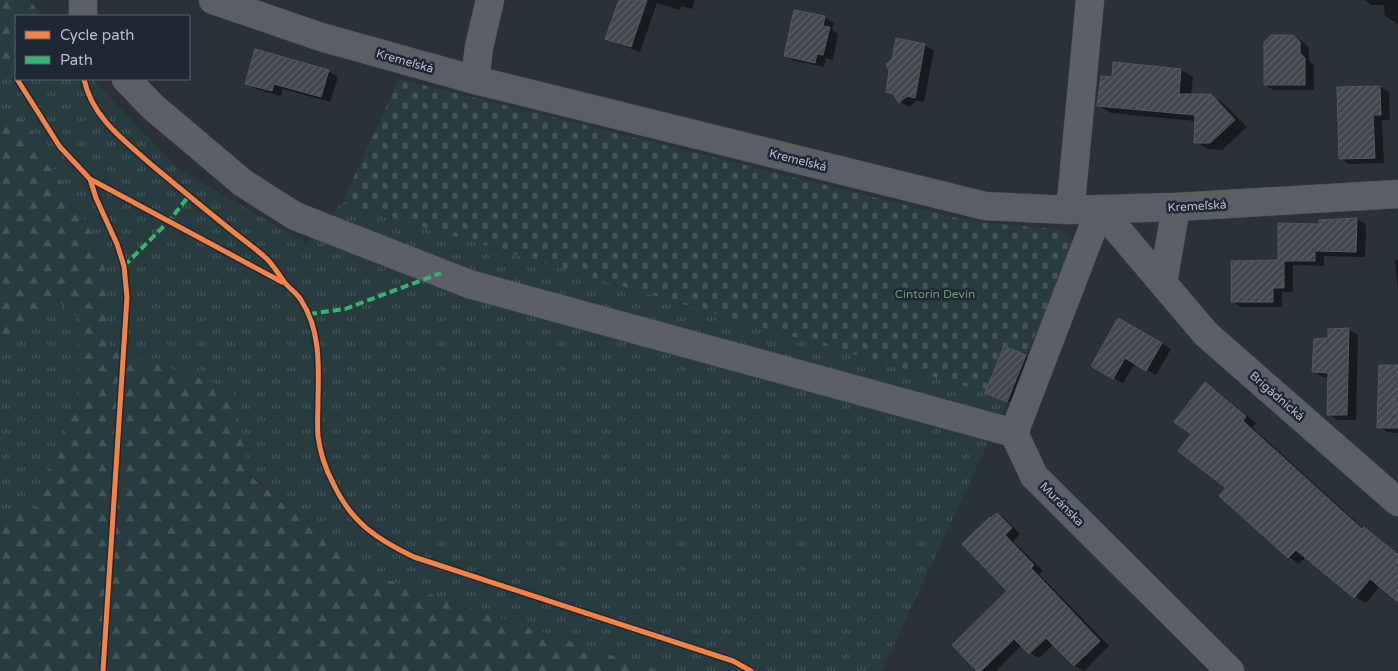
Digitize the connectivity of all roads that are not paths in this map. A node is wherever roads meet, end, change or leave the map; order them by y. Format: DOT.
graph roads {
  1 [pos="83,0"];
  2 [pos="213,0"];
  3 [pos="490,0"];
  4 [pos="1090,0"];
  5 [pos="83,15"];
  6 [pos="127,80"];
  7 [pos="475,80"];
  8 [pos="1398,194"];
  9 [pos="1176,207"];
  10 [pos="1100,209"];
  11 [pos="1069,210"];
  12 [pos="1163,283"];
  13 [pos="1014,433"];
  14 [pos="1398,502"];
  15 [pos="1230,671"];
  1 -- 5 [label="street"];
  2 -- 7 [label="street, Kremeľská"];
  3 -- 7 [label="street"];
  4 -- 11 [label="street"];
  6 -- 13 [label="street"];
  7 -- 11 [label="street, Kremeľská"];
  8 -- 9 [label="street, Kremeľská"];
  9 -- 10 [label="street, Kremeľská"];
  9 -- 12 [label="street"];
  10 -- 11 [label="street, Kremeľská"];
  10 -- 12 [label="street, Brigádnická"];
  10 -- 13 [label="street"];
  12 -- 14 [label="street, Brigádnická"];
  13 -- 15 [label="street, Muránska"];
}
